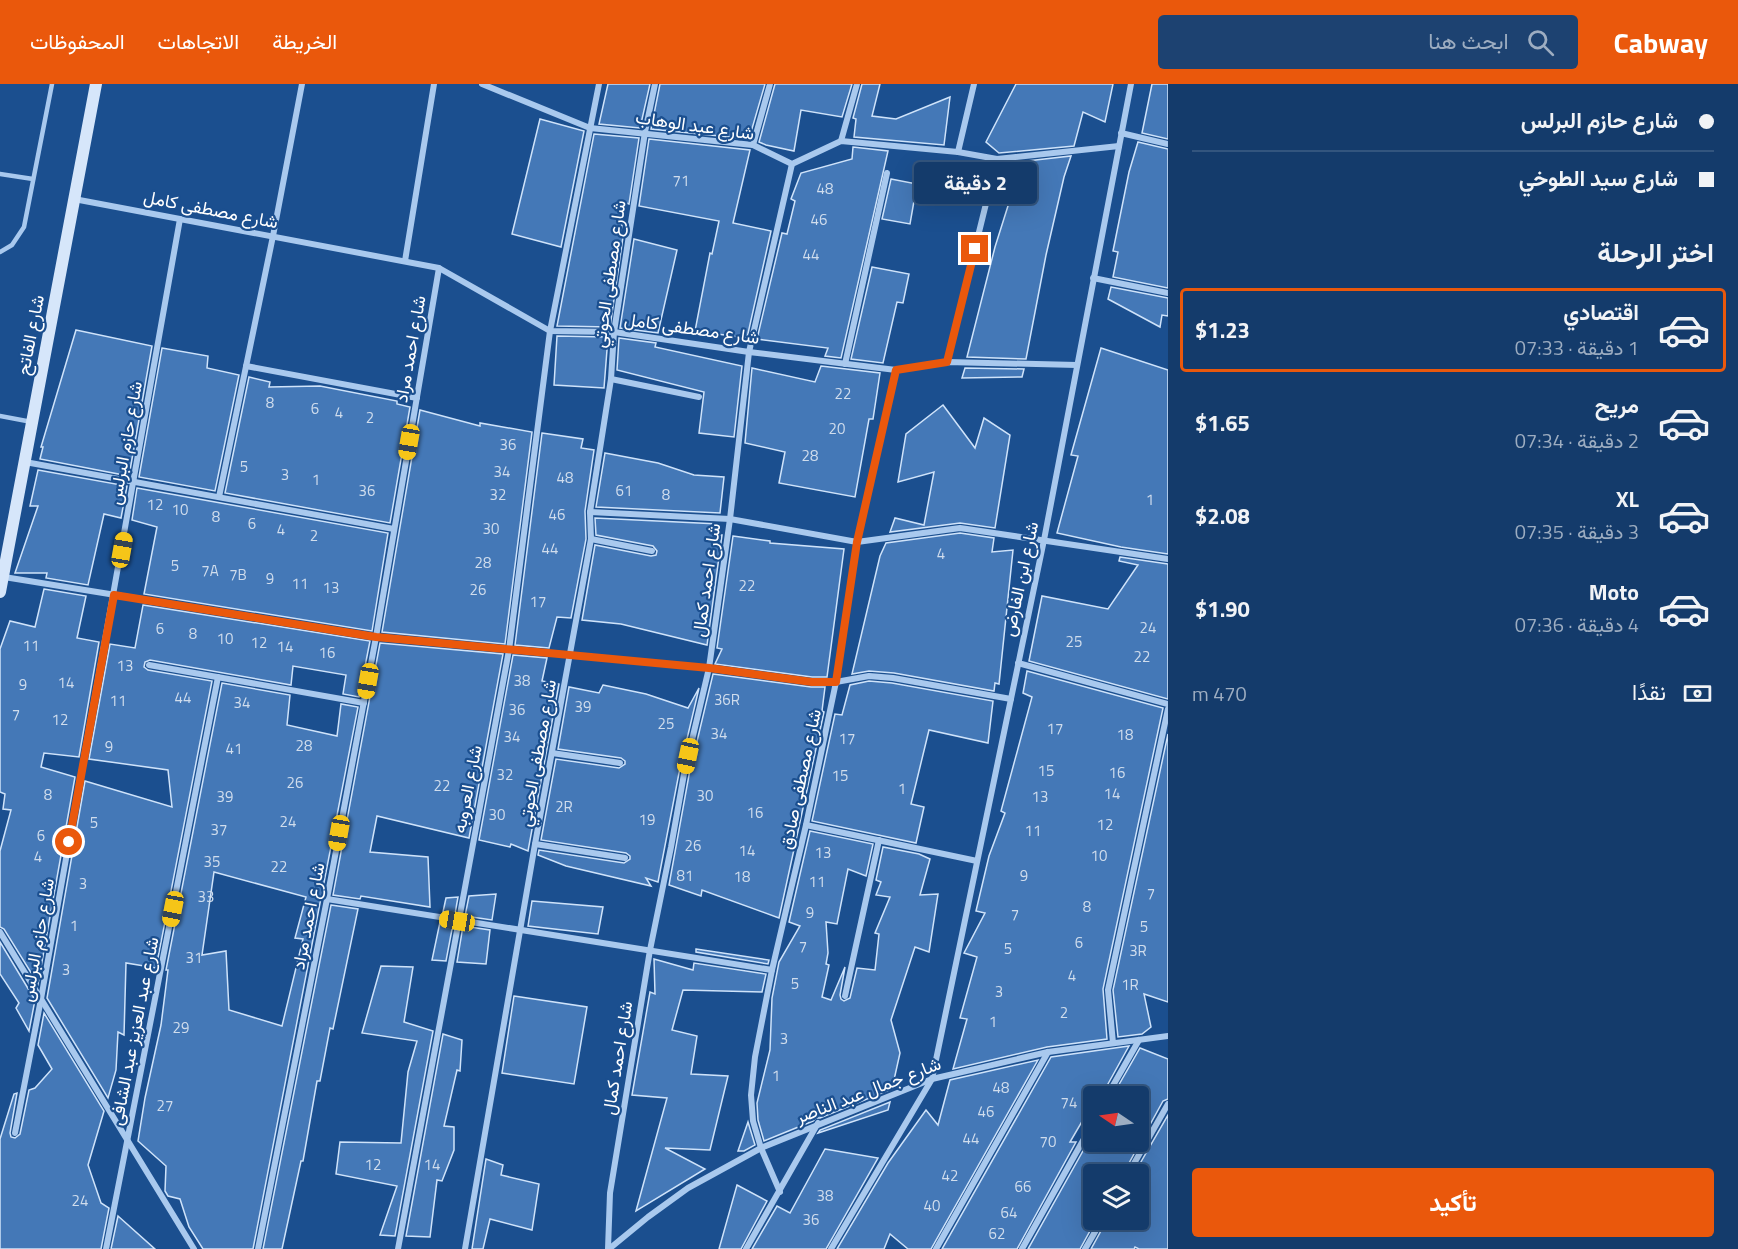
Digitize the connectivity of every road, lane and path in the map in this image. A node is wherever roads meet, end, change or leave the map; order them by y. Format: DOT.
graph roads {
  1 [pos="52,84"];
  2 [pos="96,84"];
  3 [pos="302,84"];
  4 [pos="434,84"];
  5 [pos="482,84"];
  6 [pos="599,84"];
  7 [pos="655,84"];
  8 [pos="770,84"];
  9 [pos="857,84"];
  10 [pos="974,84"];
  11 [pos="1131,84"];
  12 [pos="590,128"];
  13 [pos="645,132"];
  14 [pos="1122,133"];
  15 [pos="841,141"];
  16 [pos="1168,144"];
  17 [pos="753,145"];
  18 [pos="1119,146"];
  19 [pos="958,152"];
  20 [pos="997,159"];
  21 [pos="792,164"];
  22 [pos="887,173"];
  23 [pos="0,174"];
  24 [pos="33,179"];
  25 [pos="73,199"];
  26 [pos="180,219"];
  27 [pos="273,236"];
  28 [pos="0,252"];
  29 [pos="405,261"];
  30 [pos="439,268"];
  31 [pos="1093,278"];
  32 [pos="1168,293"];
  33 [pos="550,331"];
  34 [pos="614,332"];
  35 [pos="749,352"];
  36 [pos="947,362"];
  37 [pos="844,364"];
  38 [pos="1077,365"];
  39 [pos="246,366"];
  40 [pos="896,370"];
  41 [pos="611,379"];
  42 [pos="699,397"];
  43 [pos="417,398"];
  44 [pos="0,416"];
  45 [pos="32,422"];
  46 [pos="24,462"];
  47 [pos="134,482"];
  48 [pos="219,497"];
  49 [pos="590,512"];
  50 [pos="730,519"];
  51 [pos="394,529"];
  52 [pos="591,540"];
  53 [pos="1044,540"];
  54 [pos="857,542"];
  55 [pos="652,550"];
  56 [pos="1168,559"];
  57 [pos="3,576"];
  58 [pos="0,592"];
  59 [pos="114,595"];
  60 [pos="376,637"];
  61 [pos="509,650"];
  62 [pos="570,656"];
  63 [pos="1018,663"];
  64 [pos="149,665"];
  65 [pos="709,668"];
  66 [pos="218,677"];
  67 [pos="836,682"];
  68 [pos="1011,699"];
  69 [pos="364,703"];
  70 [pos="1168,704"];
  71 [pos="1168,709"];
  72 [pos="552,753"];
  73 [pos="620,764"];
  74 [pos="806,825"];
  75 [pos="879,840"];
  76 [pos="535,844"];
  77 [pos="626,858"];
  78 [pos="977,861"];
  79 [pos="327,899"];
  80 [pos="457,921"];
  81 [pos="520,929"];
  82 [pos="0,932"];
  83 [pos="650,950"];
  84 [pos="772,969"];
  85 [pos="845,996"];
  86 [pos="41,999"];
  87 [pos="1168,1036"];
  88 [pos="1139,1040"];
  89 [pos="1113,1043"];
  90 [pos="1048,1052"];
  91 [pos="932,1079"];
  92 [pos="1113,1086"];
  93 [pos="1168,1104"];
  94 [pos="818,1123"];
  95 [pos="15,1133"];
  96 [pos="128,1141"];
  97 [pos="1083,1141"];
  98 [pos="761,1148"];
  99 [pos="1134,1164"];
  100 [pos="780,1191"];
  101 [pos="1096,1230"];
  102 [pos="106,1249"];
  103 [pos="194,1249"];
  104 [pos="258,1249"];
  105 [pos="398,1249"];
  106 [pos="465,1249"];
  107 [pos="609,1249"];
  108 [pos="746,1249"];
  109 [pos="831,1249"];
  110 [pos="936,1249"];
  111 [pos="1022,1249"];
  112 [pos="1085,1249"];
  1 -- 24 [label="lane"];
  2 -- 25 [label="street, شارع الفاتح"];
  3 -- 27 [label="street"];
  4 -- 29 [label="street"];
  5 -- 12 [label="street, شارع عبد الوهاب"];
  6 -- 12 [label="street, شارع العروبه"];
  7 -- 13 [label="street, شارع مصطفى الحوتي"];
  8 -- 17 [label="street"];
  9 -- 15 [label="street"];
  10 -- 19 [label="street"];
  11 -- 14 [label="street, شارع ابن الفارض"];
  12 -- 13 [label="street, شارع عبد الوهاب"];
  12 -- 33 [label="street, شارع العروبه"];
  13 -- 17 [label="street, شارع عبد الوهاب"];
  13 -- 34 [label="street, شارع مصطفى الحوتي"];
  14 -- 16 [label="street"];
  14 -- 18 [label="street, شارع ابن الفارض"];
  15 -- 19 [label="street"];
  15 -- 21 [label="street"];
  17 -- 21 [label="street, شارع عبد الوهاب"];
  18 -- 20 [label="street"];
  18 -- 31 [label="street, شارع ابن الفارض"];
  19 -- 20 [label="street"];
  20 -- 36 [label="street"];
  21 -- 35 [label="street, شارع احمد كمال"];
  22 -- 37 [label="street"];
  23 -- 24 [label="lane"];
  24 -- 28 [label="lane"];
  25 -- 26 [label="street, شارع مصطفى كامل"];
  25 -- 45 [label="street, شارع الفاتح"];
  26 -- 27 [label="street, شارع مصطفى كامل"];
  26 -- 47 [label="street, شارع حازم البرلس"];
  27 -- 29 [label="street, شارع مصطفى كامل"];
  27 -- 39 [label="street"];
  29 -- 30 [label="street, شارع مصطفى كامل"];
  30 -- 33 [label="street, شارع مصطفى كامل"];
  30 -- 43 [label="street, شارع احمد مراد"];
  31 -- 32 [label="street"];
  31 -- 38 [label="street, شارع ابن الفارض"];
  33 -- 34 [label="street, شارع مصطفى كامل"];
  33 -- 61 [label="street, شارع العروبه"];
  34 -- 35 [label="street, شارع مصطفى كامل"];
  34 -- 41 [label="street, شارع مصطفى الحوتي"];
  35 -- 37 [label="street, شارع مصطفى كامل"];
  35 -- 50 [label="street, شارع احمد كمال"];
  36 -- 38 [label="street, شارع مصطفى كامل"];
  36 -- 40 [label="street, شارع مصطفى كامل"];
  37 -- 40 [label="street, شارع مصطفى كامل"];
  38 -- 53 [label="street, شارع ابن الفارض"];
  39 -- 43 [label="street"];
  39 -- 48 [label="street"];
  40 -- 54 [label="street, شارع مصطفى صادق"];
  41 -- 42 [label="street"];
  41 -- 49 [label="street, شارع مصطفى الحوتي"];
  43 -- 51 [label="street, شارع احمد مراد"];
  44 -- 45 [label="lane"];
  45 -- 46 [label="street, شارع الفاتح"];
  46 -- 47 [label="street"];
  46 -- 57 [label="street, شارع الفاتح"];
  47 -- 48 [label="street"];
  47 -- 59 [label="street, شارع حازم البرلس"];
  48 -- 51 [label="street"];
  49 -- 50 [label="street"];
  49 -- 52 [label="street, شارع مصطفى الحوتي"];
  50 -- 54 [label="street"];
  50 -- 65 [label="street, شارع احمد كمال"];
  51 -- 60 [label="street, شارع احمد مراد"];
  52 -- 55 [label="street"];
  52 -- 62 [label="street, شارع مصطفى الحوتي"];
  53 -- 54 [label="street"];
  53 -- 56 [label="street"];
  53 -- 63 [label="street, شارع ابن الفارض"];
  54 -- 67 [label="street, شارع مصطفى صادق"];
  57 -- 58 [label="street, شارع الفاتح"];
  57 -- 59 [label="street"];
  59 -- 60 [label="street"];
  59 -- 86 [label="street, شارع حازم البرلس"];
  60 -- 61 [label="street"];
  60 -- 69 [label="street, شارع احمد مراد"];
  61 -- 62 [label="street"];
  61 -- 80 [label="street, شارع العروبه"];
  62 -- 65 [label="street"];
  62 -- 72 [label="street, شارع مصطفى الحوتي"];
  63 -- 68 [label="street, شارع ابن الفارض"];
  63 -- 70 [label="street"];
  64 -- 66 [label="street"];
  65 -- 67 [label="street"];
  65 -- 83 [label="street, شارع احمد كمال"];
  66 -- 69 [label="street"];
  66 -- 96 [label="street, شارع عبد العزيز عبد الشافى"];
  67 -- 68 [label="street"];
  67 -- 74 [label="street, شارع مصطفى صادق"];
  68 -- 78 [label="street, شارع ابن الفارض"];
  69 -- 79 [label="street, شارع احمد مراد"];
  71 -- 89 [label="street"];
  72 -- 73 [label="street"];
  72 -- 76 [label="street, شارع مصطفى الحوتي"];
  74 -- 75 [label="street"];
  74 -- 84 [label="street, شارع مصطفى صادق"];
  75 -- 78 [label="street"];
  75 -- 85 [label="street"];
  76 -- 77 [label="street"];
  76 -- 81 [label="street, شارع مصطفى الحوتي"];
  78 -- 91 [label="street, شارع ابن الفارض"];
  79 -- 80 [label="street"];
  79 -- 104 [label="street, شارع احمد مراد"];
  80 -- 81 [label="street"];
  80 -- 105 [label="street, شارع العروبه"];
  81 -- 83 [label="street"];
  81 -- 106 [label="street, شارع مصطفى الحوتي"];
  82 -- 86 [label="street"];
  83 -- 84 [label="street"];
  83 -- 107 [label="street, شارع احمد كمال"];
  84 -- 98 [label="street, شارع مصطفى صادق"];
  86 -- 95 [label="street, شارع حازم البرلس"];
  86 -- 96 [label="street"];
  87 -- 88 [label="street, شارع جمال عبد الناصر"];
  88 -- 89 [label="street, شارع جمال عبد الناصر"];
  88 -- 92 [label="street"];
  89 -- 90 [label="street, شارع جمال عبد الناصر"];
  90 -- 91 [label="street, شارع جمال عبد الناصر"];
  90 -- 110 [label="street"];
  91 -- 94 [label="street, شارع جمال عبد الناصر"];
  91 -- 109 [label="street, شارع ابن الفارض"];
  93 -- 99 [label="street"];
  94 -- 98 [label="street, شارع جمال عبد الناصر"];
  94 -- 100 [label="street"];
  96 -- 102 [label="street, شارع عبد العزيز عبد الشافى"];
  96 -- 103 [label="street"];
  97 -- 111 [label="street"];
  98 -- 100 [label="street, شارع مصطفى صادق"];
  98 -- 107 [label="street, شارع جمال عبد الناصر"];
  100 -- 108 [label="street"];
  101 -- 112 [label="street"];
}
